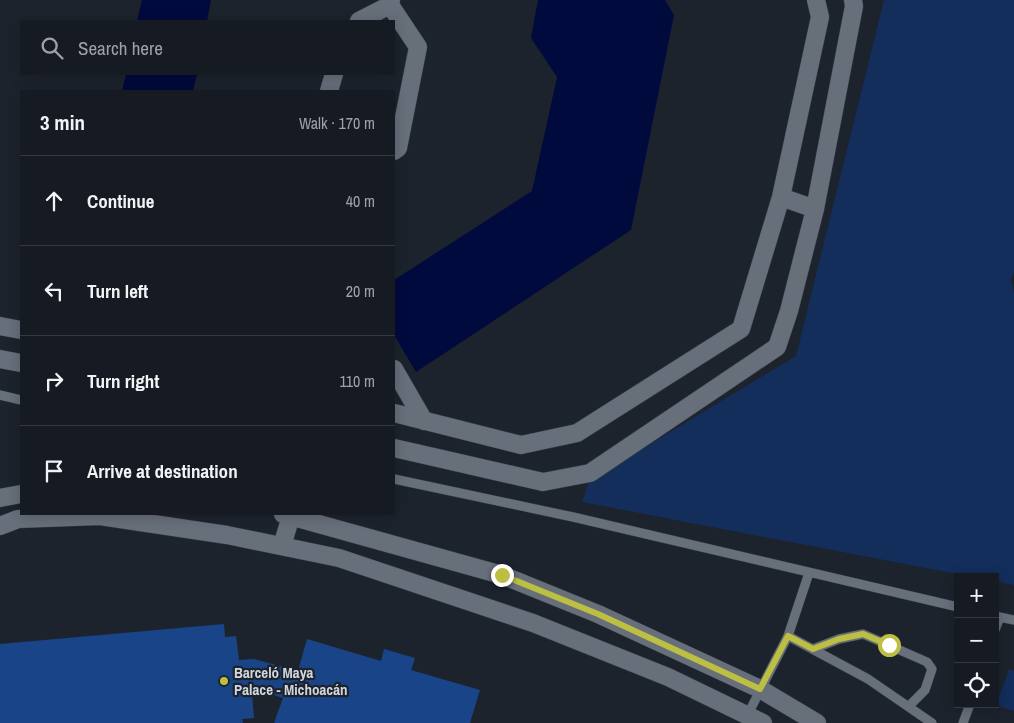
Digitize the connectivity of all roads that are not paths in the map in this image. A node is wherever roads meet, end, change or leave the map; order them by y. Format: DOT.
graph roads {
  1 [pos="816,0"];
  2 [pos="853,0"];
  3 [pos="390,3"];
  4 [pos="361,20"];
  5 [pos="334,75"];
  6 [pos="329,90"];
  7 [pos="395,150"];
  8 [pos="782,196"];
  9 [pos="815,210"];
  10 [pos="0,326"];
  11 [pos="20,330"];
  12 [pos="0,359"];
  13 [pos="20,363"];
  14 [pos="395,371"];
  15 [pos="0,395"];
  16 [pos="20,400"];
  17 [pos="395,413"];
  18 [pos="424,421"];
  19 [pos="395,448"];
  20 [pos="395,479"];
  21 [pos="20,494"];
  22 [pos="0,498"];
  23 [pos="287,515"];
  24 [pos="0,526"];
  25 [pos="282,546"];
  26 [pos="810,572"];
  27 [pos="954,606"];
  28 [pos="999,617"];
  29 [pos="1014,620"];
  30 [pos="788,636"];
  31 [pos="813,649"];
  32 [pos="760,689"];
  33 [pos="909,706"];
  34 [pos="969,708"];
  35 [pos="748,714"];
  36 [pos="763,723"];
  37 [pos="817,723"];
  38 [pos="932,723"];
  39 [pos="963,723"];
  1 -- 8 [label="street"];
  2 -- 9 [label="street"];
  3 -- 4 [label="street"];
  3 -- 7 [label="street"];
  5 -- 6 [label="street"];
  8 -- 9 [label="street"];
  8 -- 18 [label="street"];
  9 -- 19 [label="street"];
  10 -- 11 [label="street"];
  12 -- 13 [label="street"];
  14 -- 18 [label="street"];
  15 -- 16 [label="lane"];
  17 -- 18 [label="street"];
  20 -- 26 [label="lane"];
  21 -- 22 [label="street"];
  23 -- 25 [label="street"];
  23 -- 32 [label="street"];
  24 -- 25 [label="street"];
  25 -- 35 [label="street"];
  26 -- 27 [label="lane"];
  26 -- 30 [label="lane"];
  28 -- 29 [label="lane"];
  30 -- 31 [label="lane"];
  30 -- 32 [label="lane"];
  31 -- 33 [label="lane"];
  31 -- 33 [label="lane"];
  32 -- 35 [label="lane"];
  32 -- 37 [label="street"];
  33 -- 38 [label="lane"];
  34 -- 39 [label="lane"];
  35 -- 36 [label="street"];
}
